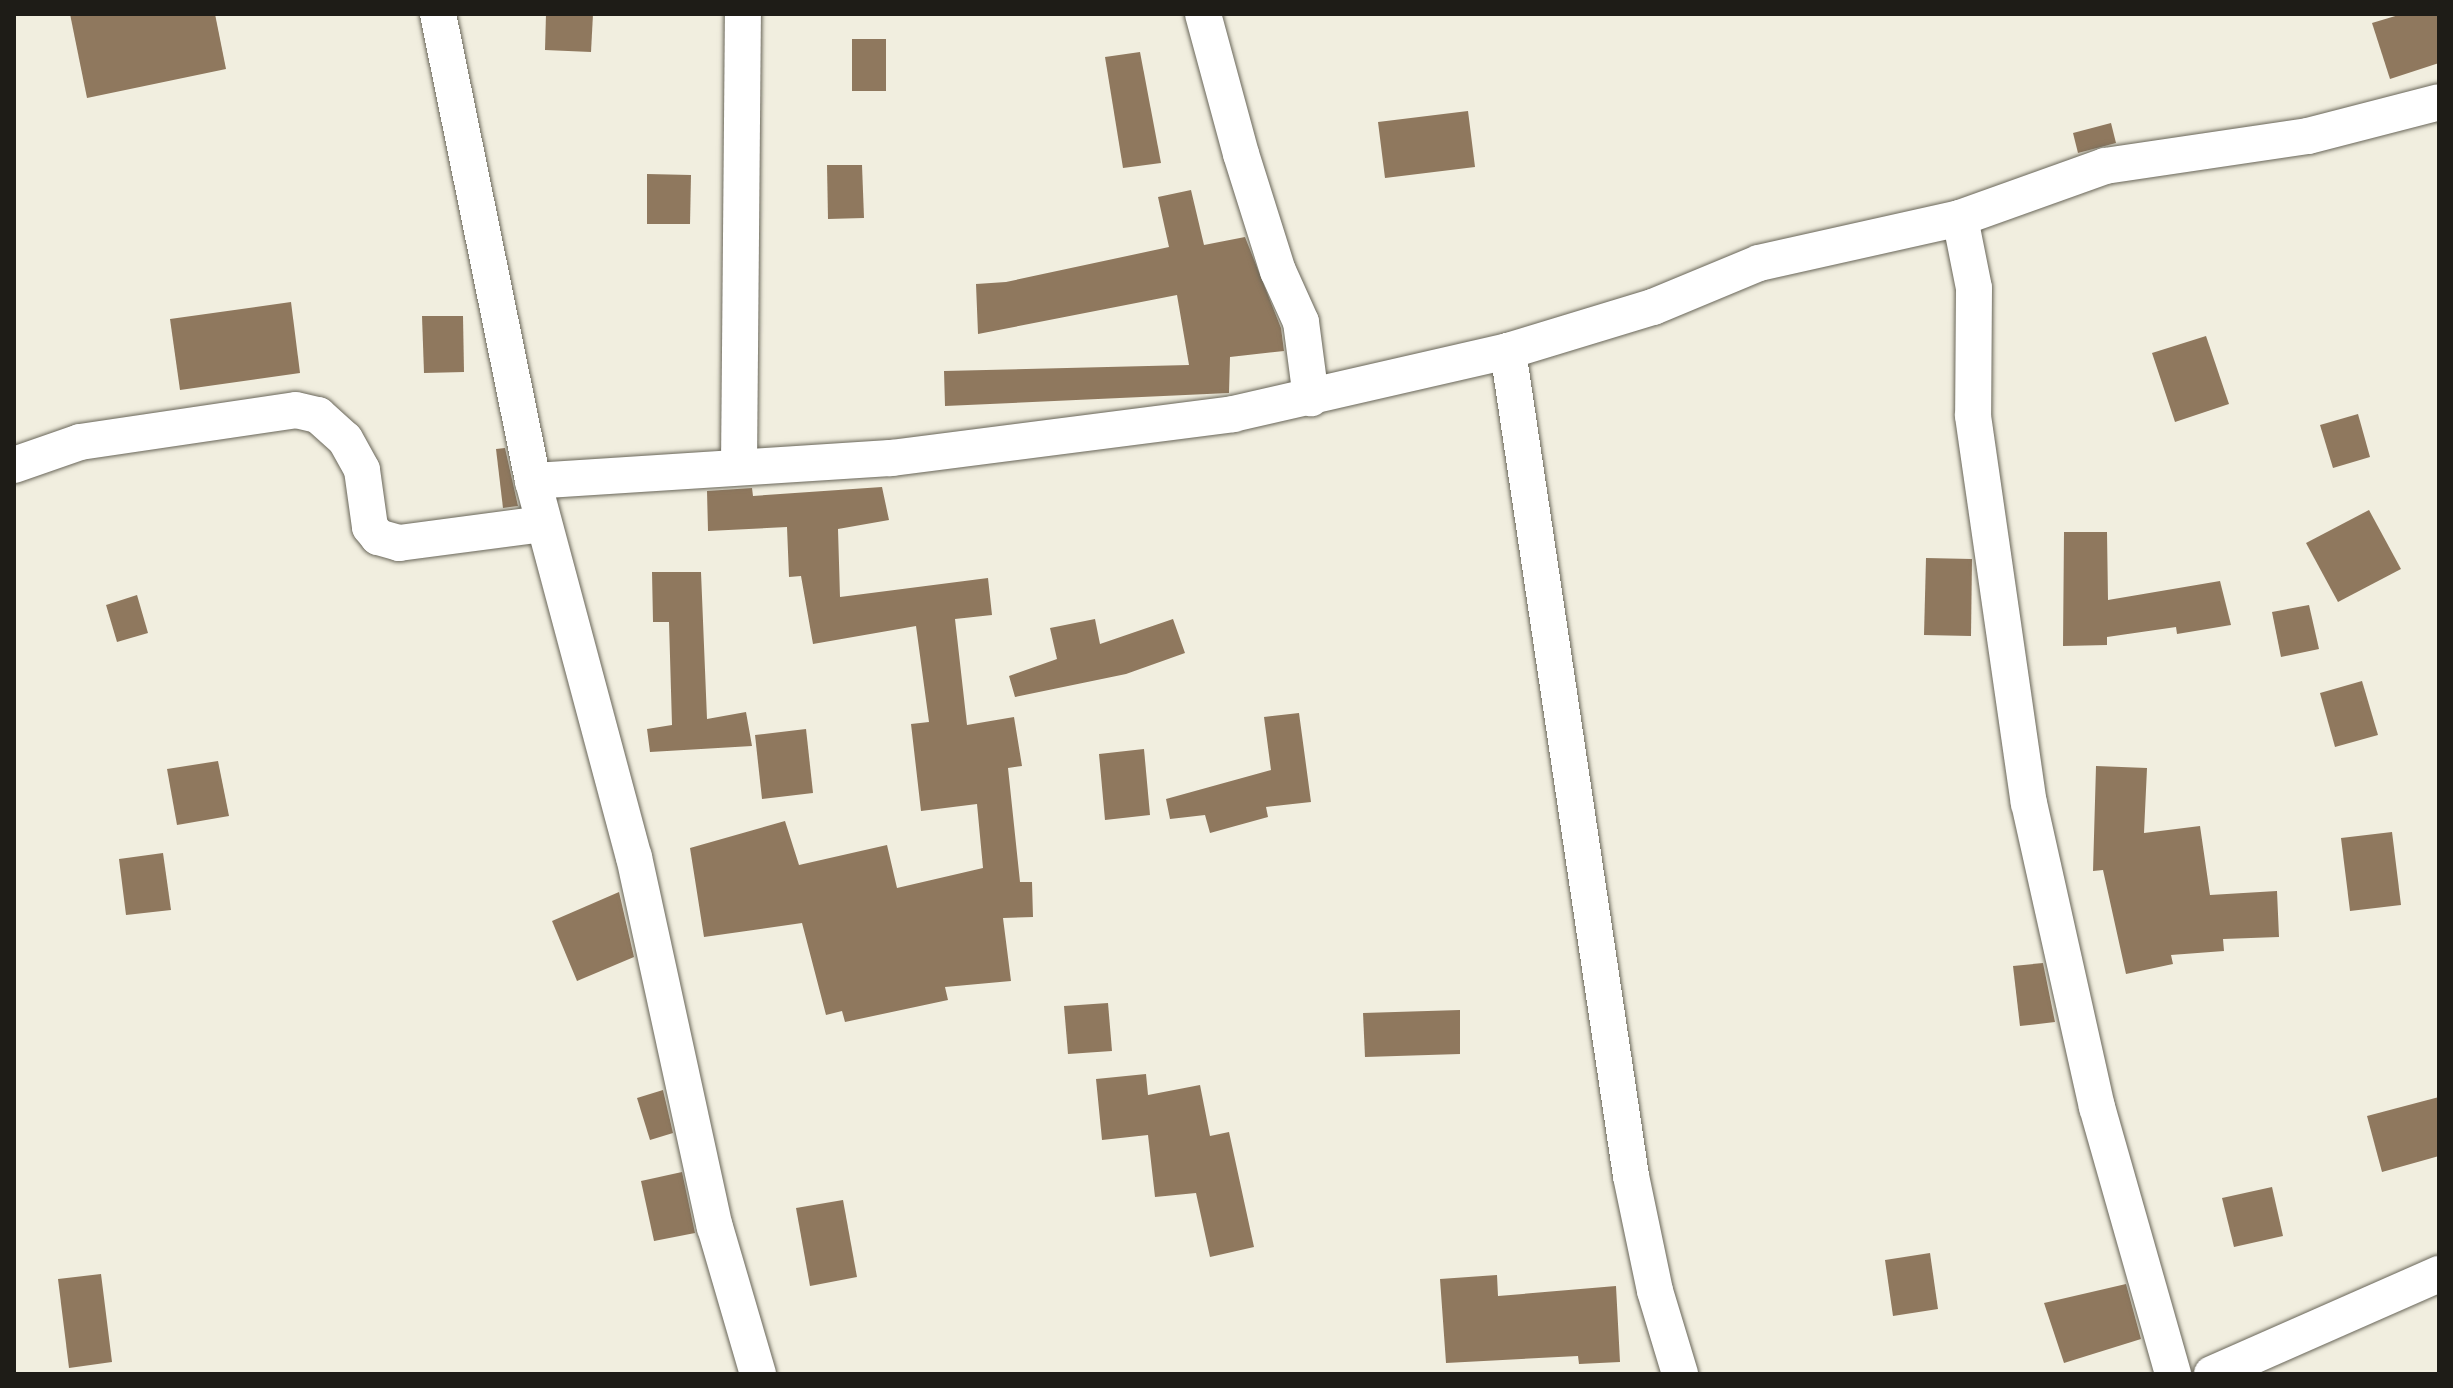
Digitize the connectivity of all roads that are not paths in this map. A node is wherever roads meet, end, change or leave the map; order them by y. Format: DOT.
graph roads {
  1 [pos="438,14"];
  2 [pos="743,14"];
  3 [pos="1203,14"];
  4 [pos="2439,102"];
  5 [pos="1960,218"];
  6 [pos="1508,351"];
  7 [pos="1311,398"];
  8 [pos="14,465"];
  9 [pos="739,465"];
  10 [pos="533,481"];
  11 [pos="544,524"];
  12 [pos="2439,1274"];
  13 [pos="758,1374"];
  14 [pos="1680,1374"];
  15 [pos="2173,1374"];
  16 [pos="2212,1374"];
  1 -- 10 [label="street"];
  2 -- 9 [label="street"];
  3 -- 7 [label="street"];
  4 -- 5 [label="street"];
  5 -- 6 [label="street"];
  5 -- 15 [label="street"];
  6 -- 7 [label="street"];
  6 -- 14 [label="street"];
  7 -- 9 [label="street"];
  8 -- 11 [label="street"];
  9 -- 10 [label="street"];
  10 -- 11 [label="street"];
  11 -- 13 [label="street"];
  12 -- 16 [label="street"];
}
